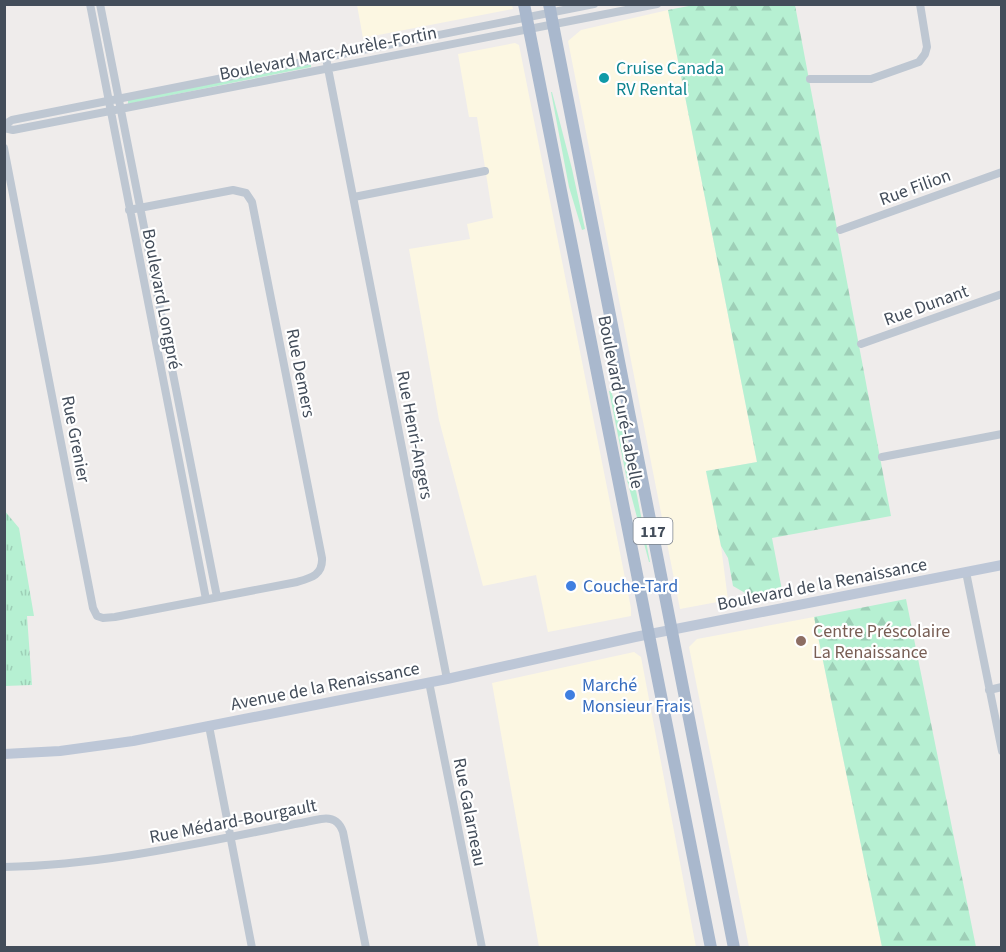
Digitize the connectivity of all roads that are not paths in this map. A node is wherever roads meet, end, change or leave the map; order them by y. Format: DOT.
graph roads {
  1 [pos="90,4"];
  2 [pos="100,4"];
  3 [pos="524,4"];
  4 [pos="594,4"];
  5 [pos="657,4"];
  6 [pos="920,4"];
  7 [pos="551,14"];
  8 [pos="527,18"];
  9 [pos="529,30"];
  10 [pos="326,58"];
  11 [pos="328,68"];
  12 [pos="810,79"];
  13 [pos="118,99"];
  14 [pos="108,101"];
  15 [pos="120,109"];
  16 [pos="110,110"];
  17 [pos="4,127"];
  18 [pos="4,148"];
  19 [pos="485,171"];
  20 [pos="1002,172"];
  21 [pos="354,197"];
  22 [pos="139,208"];
  23 [pos="129,210"];
  24 [pos="840,230"];
  25 [pos="1002,294"];
  26 [pos="861,344"];
  27 [pos="1002,434"];
  28 [pos="882,457"];
  29 [pos="1002,565"];
  30 [pos="966,572"];
  31 [pos="217,597"];
  32 [pos="206,599"];
  33 [pos="672,630"];
  34 [pos="648,634"];
  35 [pos="447,679"];
  36 [pos="429,682"];
  37 [pos="1002,687"];
  38 [pos="989,690"];
  39 [pos="209,726"];
  40 [pos="1002,751"];
  41 [pos="4,754"];
  42 [pos="231,836"];
  43 [pos="4,867"];
  44 [pos="252,948"];
  45 [pos="366,948"];
  46 [pos="482,948"];
  47 [pos="711,948"];
  48 [pos="734,948"];
  1 -- 14 [label="street, Boulevard Longpré"];
  2 -- 13 [label="street, Boulevard Longpré"];
  3 -- 8 [label="main road, Boulevard Curé-Labelle / 117"];
  4 -- 7 [label="street, Boulevard Marc-Aurèle-Fortin"];
  5 -- 7 [label="street, Boulevard Marc-Aurèle-Fortin"];
  6 -- 12 [label="street"];
  7 -- 8 [label="street, Boulevard Marc-Aurèle-Fortin"];
  7 -- 9 [label="street, Boulevard Marc-Aurèle-Fortin"];
  7 -- 33 [label="main road, Boulevard Curé-Labelle / 117"];
  8 -- 9 [label="main road, Boulevard Curé-Labelle / 117"];
  8 -- 10 [label="street, Boulevard Marc-Aurèle-Fortin"];
  9 -- 11 [label="street, Boulevard Marc-Aurèle-Fortin"];
  9 -- 34 [label="main road, Boulevard Curé-Labelle / 117"];
  10 -- 11 [label="street, Rue Henri-Angers"];
  10 -- 13 [label="street, Boulevard Marc-Aurèle-Fortin"];
  11 -- 15 [label="street, Boulevard Marc-Aurèle-Fortin"];
  11 -- 21 [label="street, Rue Henri-Angers"];
  13 -- 14 [label="street, Boulevard Marc-Aurèle-Fortin"];
  13 -- 15 [label="street, Boulevard Longpré"];
  14 -- 16 [label="street, Boulevard Longpré"];
  14 -- 17 [label="street, Boulevard Marc-Aurèle-Fortin"];
  15 -- 16 [label="street, Boulevard Marc-Aurèle-Fortin"];
  15 -- 22 [label="street, Boulevard Longpré"];
  16 -- 17 [label="street, Boulevard Marc-Aurèle-Fortin"];
  16 -- 23 [label="street, Boulevard Longpré"];
  18 -- 32 [label="street, Rue Grenier"];
  19 -- 21 [label="street"];
  20 -- 24 [label="street, Rue Filion"];
  21 -- 35 [label="street, Rue Henri-Angers"];
  22 -- 23 [label="street, Rue Demers"];
  22 -- 31 [label="street, Boulevard Longpré"];
  22 -- 31 [label="street, Rue Demers"];
  23 -- 32 [label="street, Boulevard Longpré"];
  25 -- 26 [label="street, Rue Dunant"];
  27 -- 28 [label="street"];
  29 -- 30 [label="street, Boulevard de la Renaissance"];
  30 -- 33 [label="street, Boulevard de la Renaissance"];
  30 -- 38 [label="street"];
  31 -- 32 [label="street, Rue Grenier"];
  33 -- 34 [label="street, Boulevard de la Renaissance"];
  33 -- 48 [label="main road, Boulevard Curé-Labelle / 117"];
  34 -- 35 [label="street, Avenue de la Renaissance"];
  34 -- 47 [label="main road, Boulevard Curé-Labelle / 117"];
  35 -- 36 [label="street, Avenue de la Renaissance"];
  36 -- 39 [label="street, Avenue de la Renaissance"];
  36 -- 46 [label="street, Rue Galarneau"];
  37 -- 38 [label="street"];
  38 -- 40 [label="street"];
  39 -- 41 [label="street, Avenue de la Renaissance"];
  39 -- 42 [label="street"];
  42 -- 43 [label="street, Rue Médard-Bourgault"];
  42 -- 44 [label="street"];
  42 -- 45 [label="street, Rue Médard-Bourgault"];
}
